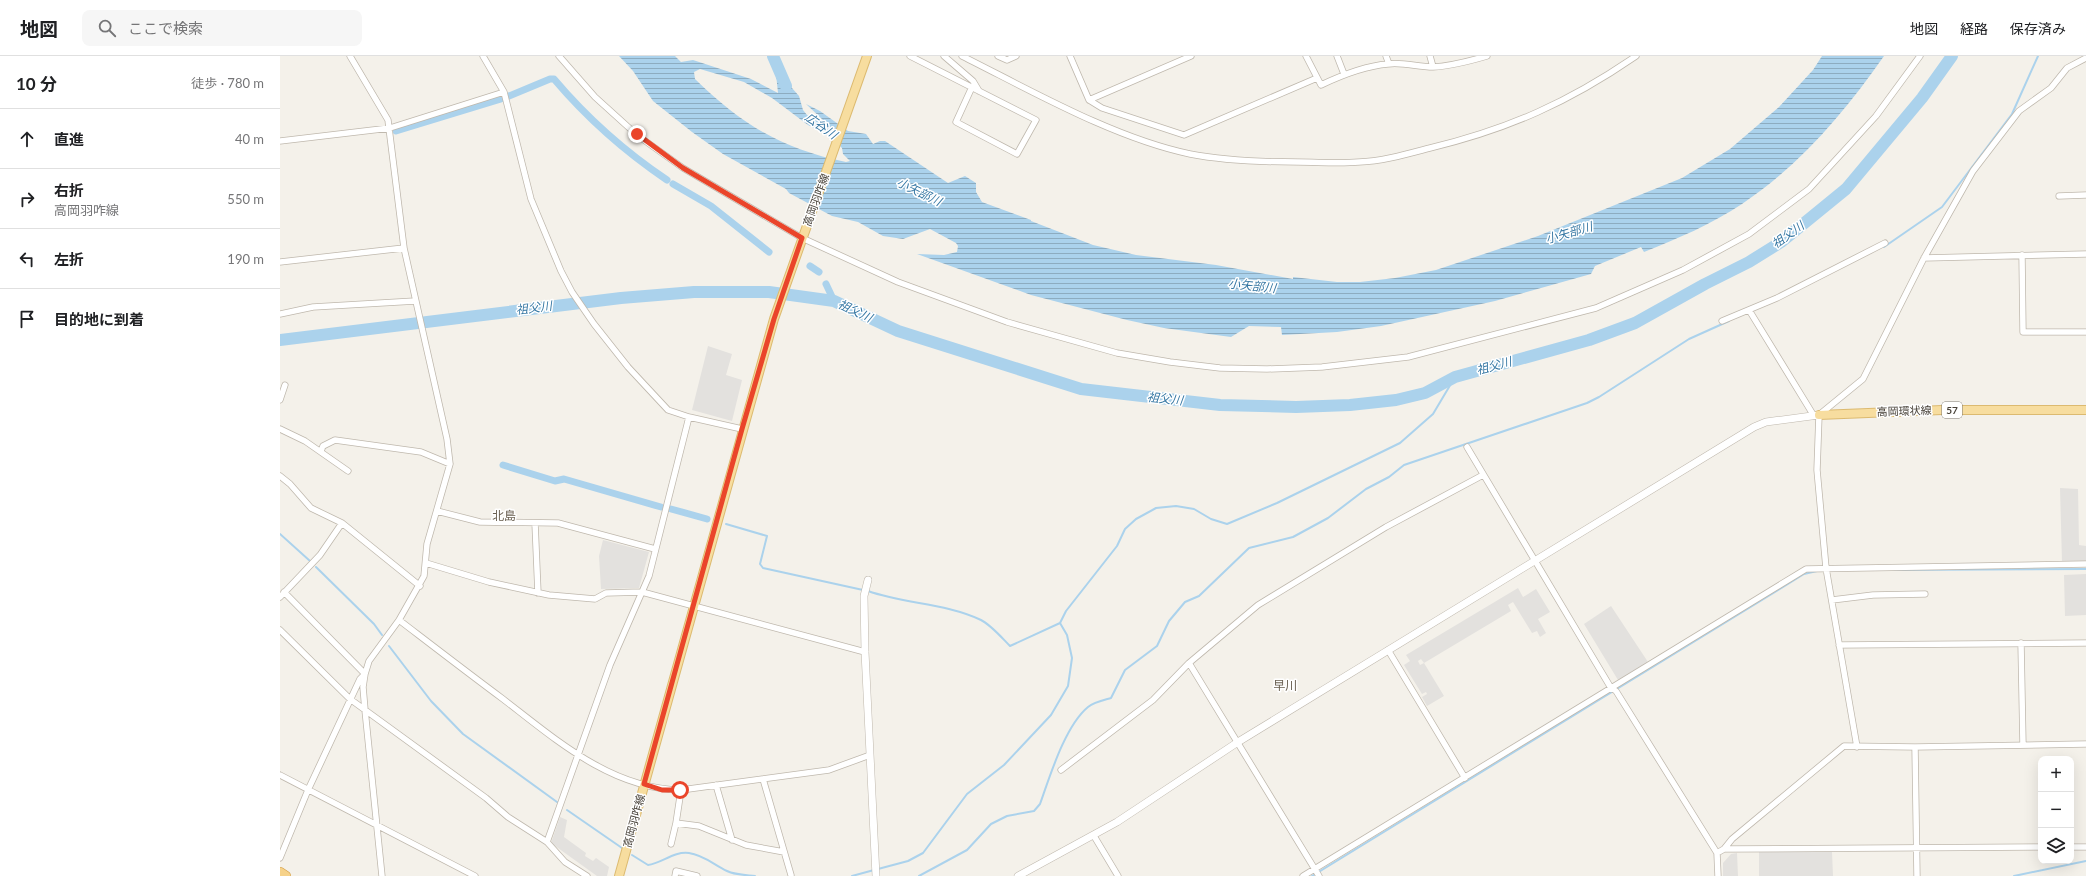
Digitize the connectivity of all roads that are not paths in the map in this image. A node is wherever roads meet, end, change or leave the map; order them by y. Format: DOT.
graph roads {
  1 [pos="350,56"];
  2 [pos="483,56"];
  3 [pos="559,56"];
  4 [pos="867,56"];
  5 [pos="910,56"];
  6 [pos="944,56"];
  7 [pos="962,56"];
  8 [pos="998,56"];
  9 [pos="1016,56"];
  10 [pos="1070,56"];
  11 [pos="1191,56"];
  12 [pos="1306,56"];
  13 [pos="1338,56"];
  14 [pos="1386,56"];
  15 [pos="1430,56"];
  16 [pos="1487,56"];
  17 [pos="1636,56"];
  18 [pos="1920,56"];
  19 [pos="1475,58"];
  20 [pos="2086,58"];
  21 [pos="1389,64"];
  22 [pos="1433,67"];
  23 [pos="1344,74"];
  24 [pos="1317,78"];
  25 [pos="972,87"];
  26 [pos="979,91"];
  27 [pos="504,92"];
  28 [pos="1088,100"];
  29 [pos="390,128"];
  30 [pos="280,141"];
  31 [pos="2086,195"];
  32 [pos="2059,196"];
  33 [pos="802,238"];
  34 [pos="1885,242"];
  35 [pos="404,248"];
  36 [pos="2086,254"];
  37 [pos="2022,255"];
  38 [pos="1924,258"];
  39 [pos="280,262"];
  40 [pos="415,301"];
  41 [pos="1750,311"];
  42 [pos="280,314"];
  43 [pos="1722,321"];
  44 [pos="2086,332"];
  45 [pos="285,385"];
  46 [pos="280,400"];
  47 [pos="2086,410"];
  48 [pos="1817,415"];
  49 [pos="689,417"];
  50 [pos="280,429"];
  51 [pos="742,429"];
  52 [pos="1467,447"];
  53 [pos="320,451"];
  54 [pos="450,464"];
  55 [pos="348,470"];
  56 [pos="1483,475"];
  57 [pos="280,476"];
  58 [pos="437,511"];
  59 [pos="342,523"];
  60 [pos="535,523"];
  61 [pos="655,549"];
  62 [pos="1535,561"];
  63 [pos="426,563"];
  64 [pos="2086,564"];
  65 [pos="1826,568"];
  66 [pos="868,580"];
  67 [pos="420,586"];
  68 [pos="642,592"];
  69 [pos="538,593"];
  70 [pos="1925,594"];
  71 [pos="282,595"];
  72 [pos="1832,600"];
  73 [pos="693,606"];
  74 [pos="398,620"];
  75 [pos="280,630"];
  76 [pos="2021,643"];
  77 [pos="2086,643"];
  78 [pos="1839,645"];
  79 [pos="1388,650"];
  80 [pos="865,652"];
  81 [pos="1189,663"];
  82 [pos="365,674"];
  83 [pos="1613,689"];
  84 [pos="350,699"];
  85 [pos="365,710"];
  86 [pos="1238,742"];
  87 [pos="2086,744"];
  88 [pos="2023,745"];
  89 [pos="1857,747"];
  90 [pos="1915,747"];
  91 [pos="870,755"];
  92 [pos="578,756"];
  93 [pos="1061,770"];
  94 [pos="280,775"];
  95 [pos="1465,778"];
  96 [pos="763,779"];
  97 [pos="644,784"];
  98 [pos="716,785"];
  99 [pos="308,790"];
  100 [pos="680,790"];
  101 [pos="676,823"];
  102 [pos="377,825"];
  103 [pos="1094,836"];
  104 [pos="732,840"];
  105 [pos="547,842"];
  106 [pos="671,844"];
  107 [pos="2038,847"];
  108 [pos="2074,847"];
  109 [pos="2086,847"];
  110 [pos="1916,848"];
  111 [pos="1724,849"];
  112 [pos="784,852"];
  113 [pos="1717,853"];
  114 [pos="280,858"];
  115 [pos="280,872"];
  116 [pos="1317,872"];
  117 [pos="286,876"];
  118 [pos="382,876"];
  119 [pos="475,876"];
  120 [pos="587,876"];
  121 [pos="619,876"];
  122 [pos="675,876"];
  123 [pos="697,876"];
  124 [pos="791,876"];
  125 [pos="876,876"];
  126 [pos="1018,876"];
  127 [pos="1118,876"];
  128 [pos="1303,876"];
  129 [pos="1718,876"];
  130 [pos="1917,876"];
  1 -- 29 [label="street"];
  2 -- 27 [label="street"];
  3 -- 33 [label="street"];
  4 -- 33 [label="main road, 高岡羽咋線"];
  5 -- 25 [label="street"];
  6 -- 26 [label="street"];
  7 -- 17 [label="street"];
  8 -- 9 [label="street"];
  10 -- 28 [label="street"];
  11 -- 28 [label="street"];
  12 -- 24 [label="street"];
  13 -- 23 [label="street"];
  14 -- 21 [label="street"];
  15 -- 22 [label="street"];
  16 -- 19 [label="street"];
  18 -- 33 [label="street"];
  19 -- 22 [label="street"];
  20 -- 38 [label="street"];
  21 -- 22 [label="street"];
  21 -- 23 [label="street"];
  23 -- 24 [label="street"];
  24 -- 28 [label="street"];
  25 -- 26 [label="street"];
  25 -- 26 [label="street"];
  27 -- 29 [label="street"];
  27 -- 49 [label="street"];
  29 -- 30 [label="street"];
  29 -- 35 [label="street"];
  31 -- 32 [label="street"];
  33 -- 51 [label="main road, 高岡羽咋線"];
  34 -- 41 [label="street"];
  35 -- 39 [label="street"];
  35 -- 40 [label="street"];
  36 -- 37 [label="street"];
  37 -- 38 [label="street"];
  37 -- 44 [label="street"];
  38 -- 48 [label="street"];
  40 -- 42 [label="street"];
  40 -- 54 [label="street"];
  41 -- 43 [label="street"];
  41 -- 48 [label="street"];
  45 -- 46 [label="street"];
  47 -- 48 [label="main road, 高岡環状線 / 57"];
  48 -- 62 [label="street"];
  48 -- 65 [label="street"];
  49 -- 51 [label="street"];
  49 -- 61 [label="street"];
  50 -- 53 [label="street"];
  51 -- 73 [label="main road, 高岡羽咋線"];
  52 -- 56 [label="street"];
  53 -- 54 [label="street"];
  53 -- 55 [label="street"];
  54 -- 58 [label="street"];
  56 -- 62 [label="street"];
  56 -- 81 [label="street"];
  57 -- 59 [label="street"];
  58 -- 60 [label="street"];
  58 -- 63 [label="street"];
  59 -- 67 [label="street"];
  59 -- 71 [label="street"];
  60 -- 61 [label="street"];
  60 -- 69 [label="street"];
  61 -- 68 [label="street"];
  62 -- 79 [label="street"];
  62 -- 83 [label="street"];
  63 -- 67 [label="street"];
  63 -- 69 [label="street"];
  64 -- 65 [label="street"];
  65 -- 72 [label="street"];
  65 -- 83 [label="street"];
  66 -- 80 [label="street"];
  67 -- 74 [label="street"];
  68 -- 69 [label="street"];
  68 -- 73 [label="street"];
  68 -- 92 [label="street"];
  70 -- 72 [label="street"];
  71 -- 82 [label="street"];
  72 -- 78 [label="street"];
  73 -- 80 [label="street"];
  73 -- 97 [label="main road, 高岡羽咋線"];
  74 -- 82 [label="street"];
  74 -- 92 [label="street"];
  75 -- 84 [label="street"];
  76 -- 77 [label="street"];
  76 -- 78 [label="street"];
  76 -- 88 [label="street"];
  78 -- 89 [label="street"];
  79 -- 86 [label="street"];
  79 -- 95 [label="street"];
  80 -- 91 [label="street"];
  81 -- 86 [label="street"];
  81 -- 93 [label="street"];
  82 -- 84 [label="street"];
  82 -- 85 [label="street"];
  83 -- 95 [label="street"];
  83 -- 113 [label="street"];
  84 -- 85 [label="street"];
  84 -- 99 [label="street"];
  85 -- 102 [label="street"];
  85 -- 105 [label="street"];
  86 -- 103 [label="street"];
  86 -- 116 [label="street"];
  87 -- 88 [label="street"];
  88 -- 90 [label="street"];
  89 -- 90 [label="street"];
  89 -- 111 [label="street"];
  90 -- 110 [label="street"];
  91 -- 96 [label="street"];
  91 -- 125 [label="street"];
  92 -- 97 [label="street"];
  92 -- 105 [label="street"];
  94 -- 99 [label="street"];
  95 -- 116 [label="street"];
  96 -- 98 [label="street"];
  96 -- 112 [label="street"];
  97 -- 100 [label="street"];
  97 -- 121 [label="main road, 高岡羽咋線"];
  98 -- 100 [label="street"];
  98 -- 104 [label="street"];
  99 -- 102 [label="street"];
  99 -- 114 [label="street"];
  100 -- 101 [label="street"];
  101 -- 104 [label="street"];
  101 -- 106 [label="street"];
  102 -- 118 [label="street"];
  102 -- 119 [label="street"];
  103 -- 126 [label="street"];
  103 -- 127 [label="street"];
  104 -- 112 [label="street"];
  105 -- 120 [label="street"];
  107 -- 110 [label="street"];
  108 -- 109 [label="street"];
  110 -- 111 [label="street"];
  110 -- 130 [label="street"];
  111 -- 113 [label="street"];
  112 -- 124 [label="street"];
  113 -- 129 [label="street"];
  115 -- 117 [label="highway"];
  116 -- 128 [label="street"];
  122 -- 123 [label="street"];
}
